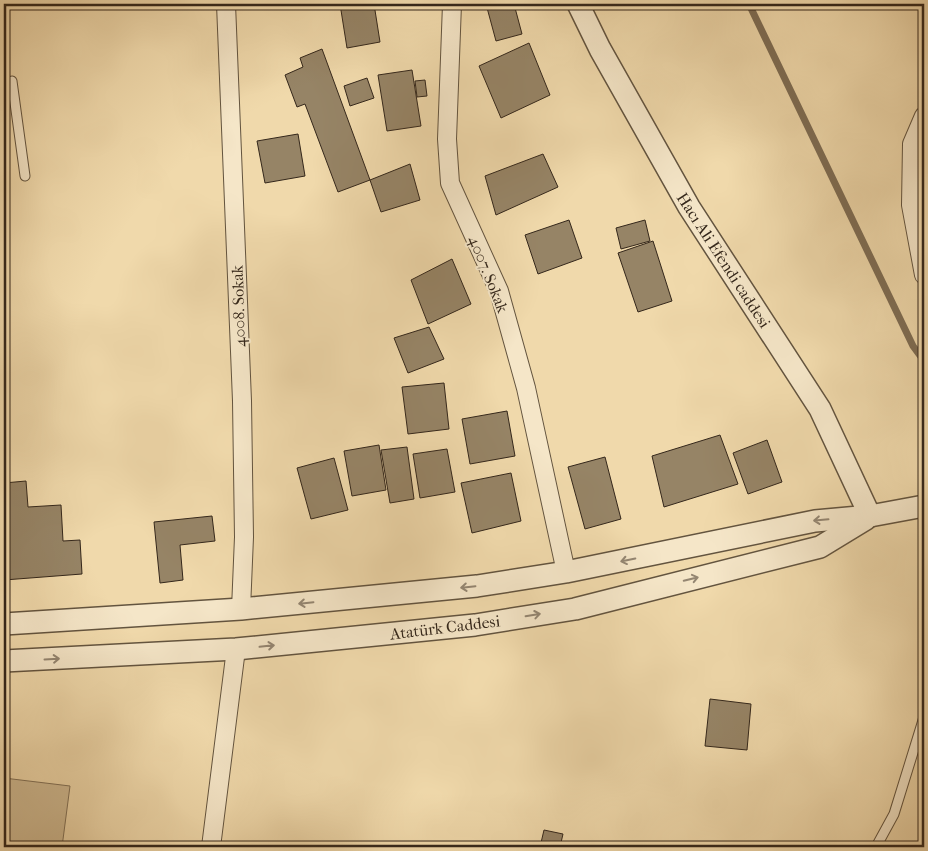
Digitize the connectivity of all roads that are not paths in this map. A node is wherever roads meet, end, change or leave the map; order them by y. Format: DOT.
graph roads {
  1 [pos="226,4"];
  2 [pos="452,4"];
  3 [pos="578,4"];
  4 [pos="4,83"];
  5 [pos="924,116"];
  6 [pos="25,176"];
  7 [pos="924,275"];
  8 [pos="921,509"];
  9 [pos="870,516"];
  10 [pos="566,572"];
  11 [pos="241,609"];
  12 [pos="4,624"];
  13 [pos="236,649"];
  14 [pos="4,662"];
  15 [pos="924,717"];
  16 [pos="211,847"];
  17 [pos="876,847"];
  1 -- 11 [label="street, 4008. Sokak"];
  2 -- 10 [label="street, 4007. Sokak"];
  3 -- 9 [label="street, Hacı Ali Efendi caddesi"];
  4 -- 6 [label="lane"];
  5 -- 7 [label="street"];
  8 -- 9 [label="street, Atatürk Caddesi"];
  9 -- 10 [label="street, Atatürk Caddesi, one-way"];
  13 -- 9 [label="street, Atatürk Caddesi, one-way"];
  10 -- 11 [label="street, Atatürk Caddesi, one-way"];
  11 -- 12 [label="street, Atatürk Caddesi"];
  14 -- 13 [label="street, Atatürk Caddesi, one-way"];
  13 -- 16 [label="street"];
  15 -- 17 [label="lane"];
}
